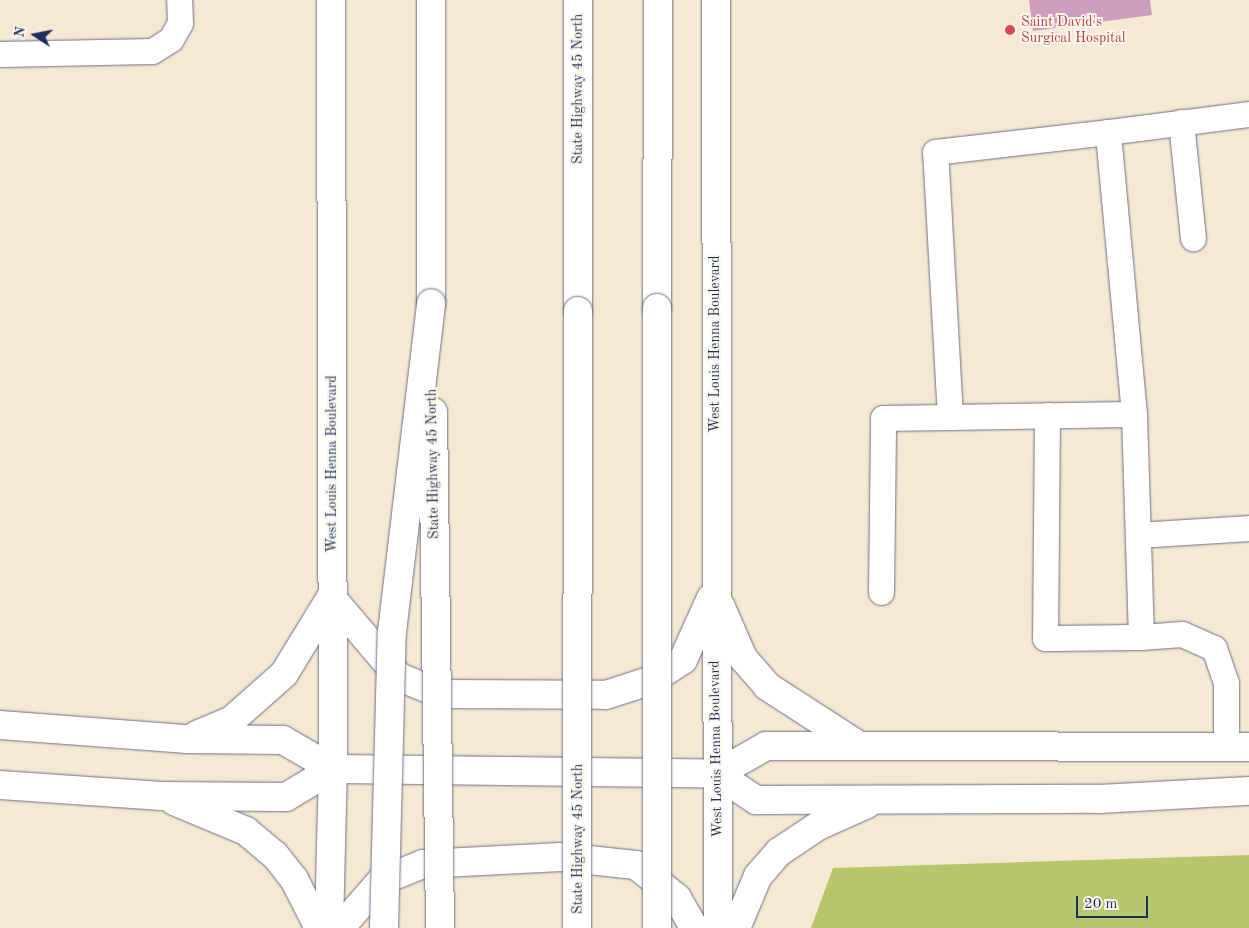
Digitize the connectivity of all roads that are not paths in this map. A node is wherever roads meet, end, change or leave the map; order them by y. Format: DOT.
graph roads {
  1 [pos="180,0"];
  2 [pos="331,0"];
  3 [pos="431,0"];
  4 [pos="578,0"];
  5 [pos="658,0"];
  6 [pos="716,0"];
  7 [pos="0,54"];
  8 [pos="1249,114"];
  9 [pos="1181,122"];
  10 [pos="1108,132"];
  11 [pos="1192,238"];
  12 [pos="431,304"];
  13 [pos="1134,414"];
  14 [pos="1047,415"];
  15 [pos="950,417"];
  16 [pos="1249,528"];
  17 [pos="1138,535"];
  18 [pos="714,592"];
  19 [pos="881,592"];
  20 [pos="332,597"];
  21 [pos="1140,637"];
  22 [pos="0,725"];
  23 [pos="187,739"];
  24 [pos="856,744"];
  25 [pos="1237,747"];
  26 [pos="333,769"];
  27 [pos="717,774"];
  28 [pos="0,785"];
  29 [pos="1249,791"];
  30 [pos="162,796"];
  31 [pos="876,800"];
  32 [pos="579,834"];
  33 [pos="319,928"];
  34 [pos="329,928"];
  35 [pos="340,928"];
  36 [pos="384,928"];
  37 [pos="440,928"];
  38 [pos="577,928"];
  39 [pos="594,928"];
  40 [pos="657,928"];
  41 [pos="694,928"];
  42 [pos="718,928"];
  43 [pos="736,928"];
  1 -- 7 [label="lane"];
  2 -- 20 [label="main road, West Louis Henna Boulevard"];
  3 -- 12 [label="main road, State Highway 45 North"];
  4 -- 32 [label="main road, State Highway 45 North, bridge"];
  5 -- 40 [label="main road, bridge"];
  6 -- 18 [label="main road, West Louis Henna Boulevard"];
  8 -- 9 [label="lane"];
  9 -- 10 [label="lane"];
  9 -- 11 [label="lane"];
  10 -- 13 [label="lane"];
  10 -- 15 [label="lane"];
  12 -- 36 [label="main road, bridge"];
  12 -- 37 [label="main road, State Highway 45 North, bridge"];
  13 -- 14 [label="lane"];
  13 -- 17 [label="lane"];
  14 -- 15 [label="lane"];
  14 -- 21 [label="lane"];
  15 -- 19 [label="lane"];
  16 -- 17 [label="lane"];
  17 -- 21 [label="lane"];
  18 -- 20 [label="main road"];
  18 -- 24 [label="main road"];
  18 -- 27 [label="main road, West Louis Henna Boulevard"];
  20 -- 23 [label="main road"];
  20 -- 26 [label="main road, West Louis Henna Boulevard"];
  21 -- 25 [label="lane"];
  22 -- 23 [label="main road"];
  23 -- 26 [label="main road"];
  24 -- 25 [label="main road"];
  24 -- 27 [label="main road"];
  26 -- 27 [label="main road"];
  26 -- 30 [label="main road"];
  26 -- 34 [label="main road, West Louis Henna Boulevard"];
  27 -- 31 [label="main road"];
  27 -- 42 [label="main road, West Louis Henna Boulevard"];
  28 -- 30 [label="main road"];
  29 -- 31 [label="main road"];
  30 -- 33 [label="main road"];
  31 -- 43 [label="main road"];
  32 -- 38 [label="main road, State Highway 45 North, bridge"];
  32 -- 39 [label="main road"];
  35 -- 41 [label="main road"];
}
